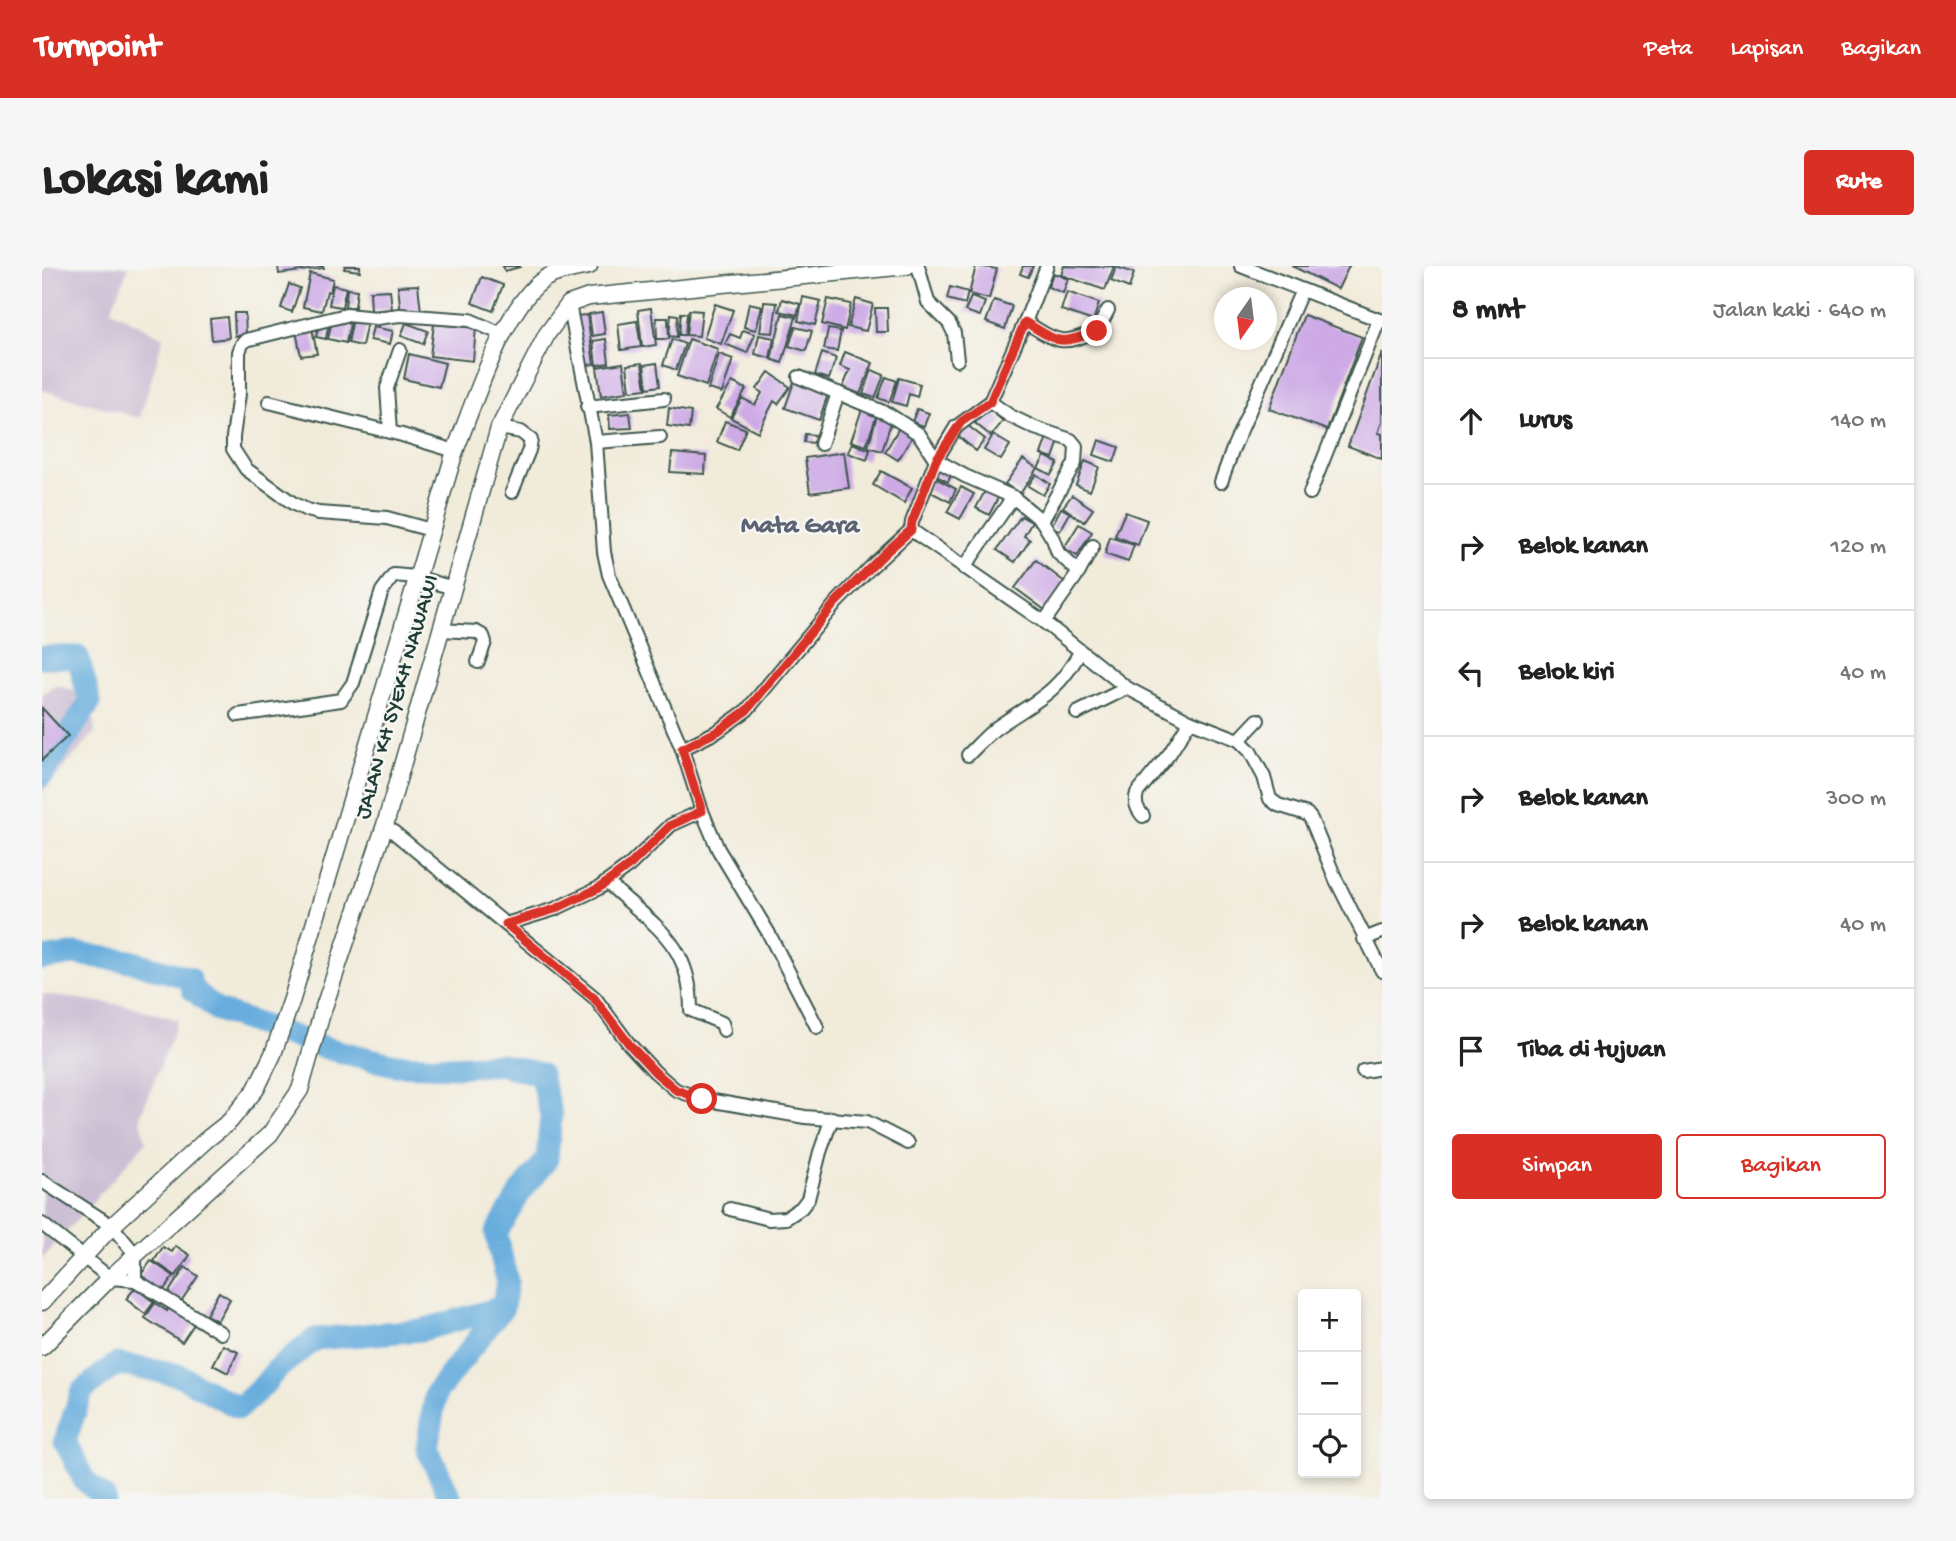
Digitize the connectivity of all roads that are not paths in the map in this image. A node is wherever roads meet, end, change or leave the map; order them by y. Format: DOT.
graph roads {
  1 [pos="589,266"];
  2 [pos="907,266"];
  3 [pos="918,266"];
  4 [pos="1047,266"];
  5 [pos="1241,266"];
  6 [pos="1303,290"];
  7 [pos="569,304"];
  8 [pos="1108,310"];
  9 [pos="1380,320"];
  10 [pos="1025,322"];
  11 [pos="503,335"];
  12 [pos="400,350"];
  13 [pos="957,360"];
  14 [pos="799,377"];
  15 [pos="838,393"];
  16 [pos="664,399"];
  17 [pos="269,402"];
  18 [pos="990,402"];
  19 [pos="587,407"];
  20 [pos="499,428"];
  21 [pos="390,432"];
  22 [pos="660,438"];
  23 [pos="596,442"];
  24 [pos="821,444"];
  25 [pos="455,451"];
  26 [pos="936,460"];
  27 [pos="1221,482"];
  28 [pos="512,492"];
  29 [pos="1310,493"];
  30 [pos="1013,497"];
  31 [pos="1042,521"];
  32 [pos="431,530"];
  33 [pos="911,530"];
  34 [pos="1093,546"];
  35 [pos="964,568"];
  36 [pos="1079,572"];
  37 [pos="416,577"];
  38 [pos="453,588"];
  39 [pos="1044,622"];
  40 [pos="441,631"];
  41 [pos="1080,652"];
  42 [pos="478,662"];
  43 [pos="1127,688"];
  44 [pos="1077,713"];
  45 [pos="238,715"];
  46 [pos="1258,720"];
  47 [pos="1191,721"];
  48 [pos="1239,740"];
  49 [pos="682,749"];
  50 [pos="968,755"];
  51 [pos="702,811"];
  52 [pos="1143,816"];
  53 [pos="384,825"];
  54 [pos="607,882"];
  55 [pos="506,924"];
  56 [pos="1382,932"];
  57 [pos="1364,939"];
  58 [pos="1382,971"];
  59 [pos="817,1027"];
  60 [pos="724,1030"];
  61 [pos="1382,1068"];
  62 [pos="1363,1071"];
  63 [pos="832,1118"];
  64 [pos="908,1143"];
  65 [pos="42,1181"];
  66 [pos="730,1209"];
  67 [pos="42,1224"];
  68 [pos="112,1226"];
  69 [pos="135,1254"];
  70 [pos="85,1257"];
  71 [pos="110,1278"];
  72 [pos="135,1280"];
  73 [pos="42,1302"];
  74 [pos="221,1333"];
  75 [pos="42,1347"];
  1 -- 11 [label="main road, JALAN KH SYEKH NAWAWI"];
  2 -- 7 [label="main road"];
  3 -- 13 [label="street"];
  4 -- 10 [label="street"];
  5 -- 6 [label="street"];
  6 -- 9 [label="street"];
  6 -- 27 [label="street"];
  7 -- 19 [label="street"];
  7 -- 20 [label="main road, JALAN KH SYEKH NAWAWI"];
  8 -- 10 [label="street"];
  9 -- 29 [label="street"];
  10 -- 18 [label="street"];
  11 -- 25 [label="main road, JALAN KH SYEKH NAWAWI"];
  11 -- 32 [label="street"];
  12 -- 21 [label="street"];
  14 -- 15 [label="street"];
  15 -- 24 [label="street"];
  15 -- 26 [label="street"];
  16 -- 19 [label="street"];
  17 -- 21 [label="street"];
  18 -- 26 [label="street"];
  18 -- 31 [label="street"];
  19 -- 23 [label="street"];
  20 -- 28 [label="street"];
  20 -- 38 [label="main road, JALAN KH SYEKH NAWAWI"];
  21 -- 25 [label="street"];
  22 -- 23 [label="street"];
  23 -- 49 [label="street"];
  25 -- 32 [label="main road, JALAN KH SYEKH NAWAWI"];
  26 -- 30 [label="street"];
  26 -- 33 [label="street"];
  30 -- 31 [label="street"];
  30 -- 35 [label="street"];
  31 -- 36 [label="street"];
  32 -- 37 [label="main road, JALAN KH SYEKH NAWAWI"];
  33 -- 35 [label="street"];
  33 -- 49 [label="street"];
  34 -- 36 [label="street"];
  35 -- 39 [label="street"];
  36 -- 39 [label="street"];
  37 -- 38 [label="street"];
  37 -- 45 [label="street"];
  37 -- 68 [label="main road, JALAN KH SYEKH NAWAWI"];
  38 -- 40 [label="main road, JALAN KH SYEKH NAWAWI"];
  39 -- 41 [label="street"];
  40 -- 42 [label="street"];
  40 -- 53 [label="main road, JALAN KH SYEKH NAWAWI"];
  41 -- 43 [label="street"];
  41 -- 50 [label="street"];
  43 -- 44 [label="street"];
  43 -- 47 [label="street"];
  46 -- 48 [label="street"];
  47 -- 48 [label="street"];
  47 -- 52 [label="street"];
  48 -- 57 [label="street"];
  49 -- 51 [label="street"];
  51 -- 54 [label="street"];
  51 -- 59 [label="street"];
  53 -- 55 [label="street"];
  53 -- 69 [label="main road, JALAN KH SYEKH NAWAWI"];
  54 -- 55 [label="street"];
  54 -- 60 [label="street"];
  55 -- 63 [label="street"];
  56 -- 57 [label="street"];
  57 -- 58 [label="street"];
  61 -- 62 [label="street"];
  63 -- 64 [label="street"];
  63 -- 66 [label="street"];
  65 -- 68 [label="street"];
  67 -- 70 [label="street"];
  68 -- 69 [label="street"];
  68 -- 70 [label="main road, JALAN KH SYEKH NAWAWI"];
  69 -- 71 [label="main road, JALAN KH SYEKH NAWAWI"];
  69 -- 72 [label="street"];
  70 -- 71 [label="street"];
  70 -- 73 [label="main road, JALAN KH SYEKH NAWAWI"];
  71 -- 72 [label="street"];
  71 -- 75 [label="main road, JALAN KH SYEKH NAWAWI"];
  72 -- 74 [label="street"];
}
